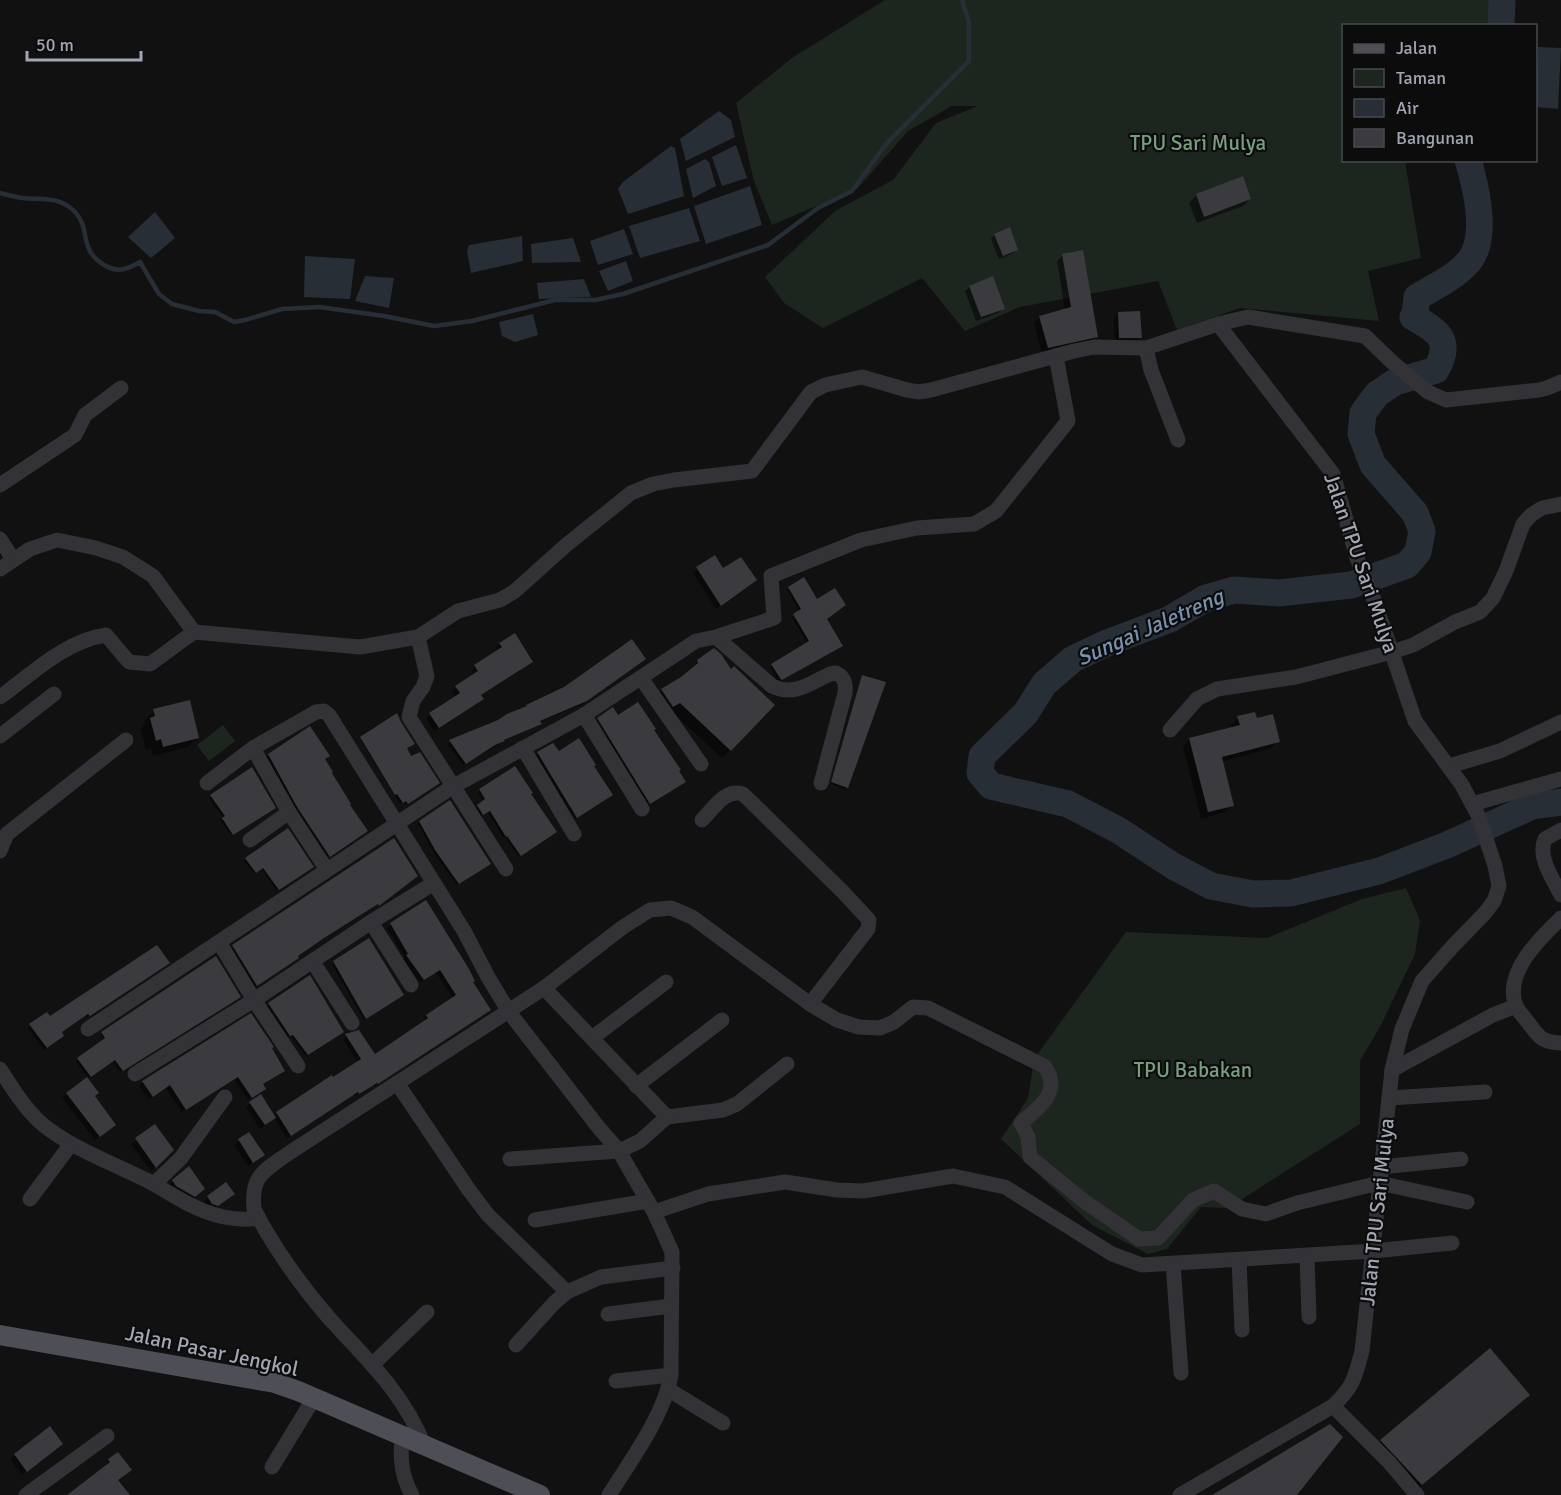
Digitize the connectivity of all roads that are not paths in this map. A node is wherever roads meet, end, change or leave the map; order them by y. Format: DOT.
graph roads {
  1 [pos="1218,324"];
  2 [pos="1146,348"];
  3 [pos="1056,356"];
  4 [pos="1561,382"];
  5 [pos="121,388"];
  6 [pos="1178,440"];
  7 [pos="0,485"];
  8 [pos="1561,504"];
  9 [pos="0,539"];
  10 [pos="13,560"];
  11 [pos="0,569"];
  12 [pos="194,632"];
  13 [pos="418,637"];
  14 [pos="716,637"];
  15 [pos="1392,652"];
  16 [pos="641,678"];
  17 [pos="54,694"];
  18 [pos="0,697"];
  19 [pos="584,715"];
  20 [pos="1561,722"];
  21 [pos="1170,730"];
  22 [pos="0,736"];
  23 [pos="126,740"];
  24 [pos="253,748"];
  25 [pos="523,748"];
  26 [pos="701,764"];
  27 [pos="1449,766"];
  28 [pos="1561,779"];
  29 [pos="207,783"];
  30 [pos="821,783"];
  31 [pos="452,787"];
  32 [pos="642,809"];
  33 [pos="1475,811"];
  34 [pos="289,812"];
  35 [pos="702,820"];
  36 [pos="396,824"];
  37 [pos="1561,830"];
  38 [pos="574,834"];
  39 [pos="250,840"];
  40 [pos="0,851"];
  41 [pos="506,869"];
  42 [pos="327,870"];
  43 [pos="434,883"];
  44 [pos="1561,895"];
  45 [pos="1561,918"];
  46 [pos="371,922"];
  47 [pos="219,942"];
  48 [pos="313,962"];
  49 [pos="666,982"];
  50 [pos="411,985"];
  51 [pos="544,988"];
  52 [pos="254,1000"];
  53 [pos="810,1004"];
  54 [pos="1516,1006"];
  55 [pos="509,1012"];
  56 [pos="722,1020"];
  57 [pos="352,1023"];
  58 [pos="88,1029"];
  59 [pos="592,1038"];
  60 [pos="1561,1043"];
  61 [pos="787,1064"];
  62 [pos="298,1066"];
  63 [pos="0,1069"];
  64 [pos="1392,1070"];
  65 [pos="135,1074"];
  66 [pos="397,1083"];
  67 [pos="636,1086"];
  68 [pos="1485,1092"];
  69 [pos="225,1097"];
  70 [pos="1389,1098"];
  71 [pos="667,1117"];
  72 [pos="71,1144"];
  73 [pos="619,1151"];
  74 [pos="510,1159"];
  75 [pos="1461,1159"];
  76 [pos="1381,1167"];
  77 [pos="1379,1183"];
  78 [pos="154,1184"];
  79 [pos="30,1199"];
  80 [pos="1467,1202"];
  81 [pos="651,1207"];
  82 [pos="258,1218"];
  83 [pos="535,1220"];
  84 [pos="1452,1243"];
  85 [pos="1374,1251"];
  86 [pos="1306,1256"];
  87 [pos="1239,1260"];
  88 [pos="1173,1264"];
  89 [pos="673,1268"];
  90 [pos="567,1292"];
  91 [pos="671,1306"];
  92 [pos="427,1312"];
  93 [pos="608,1314"];
  94 [pos="1309,1317"];
  95 [pos="1242,1330"];
  96 [pos="0,1335"];
  97 [pos="516,1345"];
  98 [pos="372,1365"];
  99 [pos="1181,1373"];
  100 [pos="616,1381"];
  101 [pos="670,1383"];
  102 [pos="314,1398"];
  103 [pos="1333,1406"];
  104 [pos="723,1423"];
  105 [pos="107,1436"];
  106 [pos="402,1436"];
  107 [pos="424,1445"];
  108 [pos="272,1467"];
  109 [pos="26,1495"];
  110 [pos="412,1495"];
  111 [pos="540,1495"];
  112 [pos="609,1495"];
  113 [pos="1180,1495"];
  114 [pos="1417,1495"];
  1 -- 2 [label="street"];
  1 -- 4 [label="street"];
  1 -- 15 [label="street, Jalan TPU Sari Mulya"];
  2 -- 3 [label="street"];
  2 -- 6 [label="street"];
  3 -- 13 [label="street"];
  3 -- 14 [label="street"];
  5 -- 7 [label="street"];
  8 -- 15 [label="street"];
  9 -- 10 [label="street"];
  10 -- 11 [label="street"];
  10 -- 12 [label="street"];
  12 -- 13 [label="street"];
  12 -- 18 [label="street"];
  13 -- 31 [label="street"];
  14 -- 16 [label="street"];
  14 -- 30 [label="street"];
  15 -- 21 [label="street"];
  15 -- 27 [label="street, Jalan TPU Sari Mulya"];
  16 -- 19 [label="street"];
  16 -- 26 [label="street"];
  17 -- 22 [label="street"];
  19 -- 25 [label="street"];
  19 -- 32 [label="street"];
  20 -- 27 [label="street"];
  23 -- 40 [label="street"];
  24 -- 29 [label="street"];
  24 -- 34 [label="street"];
  24 -- 36 [label="street"];
  25 -- 31 [label="street"];
  25 -- 38 [label="street"];
  27 -- 33 [label="street, Jalan TPU Sari Mulya"];
  28 -- 33 [label="street"];
  31 -- 36 [label="street"];
  31 -- 41 [label="street"];
  33 -- 64 [label="street, Jalan TPU Sari Mulya"];
  34 -- 39 [label="street"];
  34 -- 42 [label="street"];
  35 -- 53 [label="street"];
  36 -- 42 [label="street"];
  36 -- 43 [label="street"];
  37 -- 44 [label="street"];
  42 -- 47 [label="street"];
  43 -- 46 [label="street"];
  43 -- 55 [label="street"];
  45 -- 54 [label="street"];
  46 -- 48 [label="street"];
  46 -- 50 [label="street"];
  47 -- 52 [label="street"];
  47 -- 58 [label="street"];
  48 -- 52 [label="street"];
  48 -- 57 [label="street"];
  49 -- 59 [label="street"];
  51 -- 53 [label="street"];
  51 -- 55 [label="street"];
  51 -- 59 [label="street"];
  52 -- 62 [label="street"];
  52 -- 65 [label="street"];
  53 -- 77 [label="street"];
  54 -- 60 [label="street"];
  54 -- 64 [label="street"];
  55 -- 66 [label="street"];
  55 -- 73 [label="street"];
  56 -- 67 [label="street"];
  59 -- 67 [label="street"];
  61 -- 71 [label="street"];
  63 -- 72 [label="street"];
  64 -- 70 [label="street, Jalan TPU Sari Mulya"];
  66 -- 82 [label="street"];
  66 -- 90 [label="street"];
  67 -- 71 [label="street"];
  68 -- 70 [label="street"];
  69 -- 78 [label="street"];
  70 -- 76 [label="street, Jalan TPU Sari Mulya"];
  71 -- 73 [label="street"];
  72 -- 78 [label="street"];
  72 -- 79 [label="street"];
  73 -- 74 [label="street"];
  73 -- 81 [label="street"];
  75 -- 76 [label="street"];
  76 -- 77 [label="street, Jalan TPU Sari Mulya"];
  77 -- 80 [label="street"];
  77 -- 85 [label="street, Jalan TPU Sari Mulya"];
  78 -- 82 [label="street"];
  81 -- 83 [label="street"];
  81 -- 88 [label="street"];
  81 -- 89 [label="street"];
  82 -- 98 [label="street"];
  84 -- 85 [label="street"];
  85 -- 86 [label="street"];
  85 -- 103 [label="street, Jalan TPU Sari Mulya"];
  86 -- 87 [label="street"];
  86 -- 94 [label="street"];
  87 -- 88 [label="street"];
  87 -- 95 [label="street"];
  88 -- 99 [label="street"];
  89 -- 90 [label="street"];
  89 -- 91 [label="street"];
  90 -- 97 [label="street"];
  91 -- 93 [label="street"];
  91 -- 101 [label="street"];
  92 -- 98 [label="street"];
  96 -- 102 [label="main road, Jalan Pasar Jengkol"];
  98 -- 107 [label="street"];
  100 -- 101 [label="street"];
  101 -- 104 [label="street"];
  101 -- 112 [label="street"];
  102 -- 106 [label="main road, Jalan Pasar Jengkol"];
  102 -- 108 [label="street"];
  103 -- 113 [label="street, Jalan TPU Sari Mulya"];
  103 -- 114 [label="street"];
  105 -- 109 [label="street"];
  106 -- 107 [label="main road, Jalan Pasar Jengkol"];
  106 -- 110 [label="street"];
  107 -- 111 [label="main road, Jalan Pasar Jengkol"];
}
